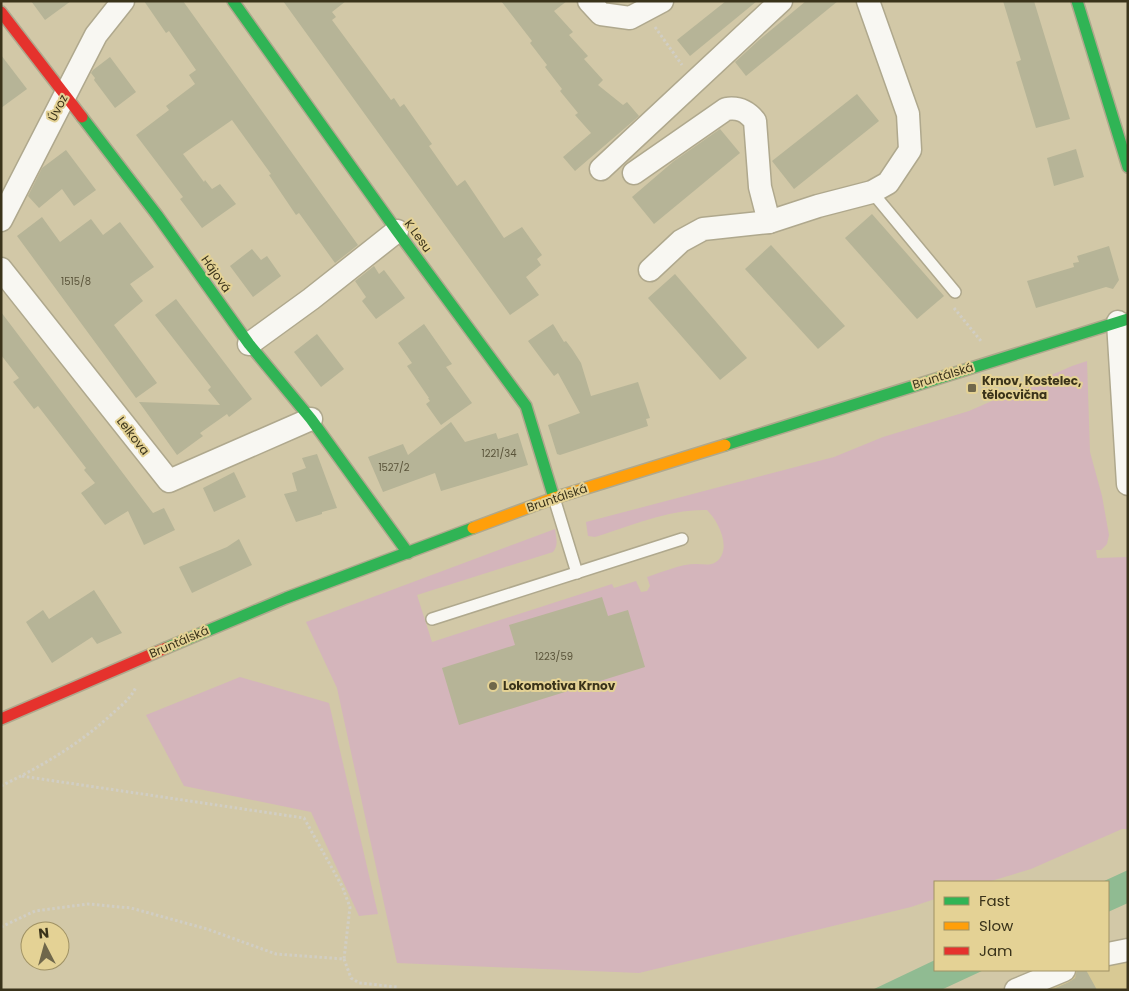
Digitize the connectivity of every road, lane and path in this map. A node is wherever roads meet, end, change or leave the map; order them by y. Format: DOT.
graph roads {
  1 [pos="124,1"];
  2 [pos="233,1"];
  3 [pos="589,1"];
  4 [pos="662,1"];
  5 [pos="781,1"];
  6 [pos="868,1"];
  7 [pos="1076,1"];
  8 [pos="1,12"];
  9 [pos="641,12"];
  10 [pos="694,83"];
  11 [pos="65,95"];
  12 [pos="1128,166"];
  13 [pos="601,169"];
  14 [pos="634,173"];
  15 [pos="872,192"];
  16 [pos="1,220"];
  17 [pos="769,222"];
  18 [pos="397,231"];
  19 [pos="1,269"];
  20 [pos="650,270"];
  21 [pos="955,292"];
  22 [pos="1123,320"];
  23 [pos="249,344"];
  24 [pos="312,419"];
  25 [pos="1128,484"];
  26 [pos="554,498"];
  27 [pos="682,539"];
  28 [pos="408,553"];
  29 [pos="577,573"];
  30 [pos="432,620"];
  31 [pos="128,688"];
  32 [pos="1,719"];
  33 [pos="21,776"];
  34 [pos="1,786"];
  35 [pos="1,927"];
  36 [pos="1128,950"];
  37 [pos="1109,954"];
  38 [pos="344,959"];
  39 [pos="1062,971"];
  40 [pos="397,986"];
  41 [pos="1016,990"];
  1 -- 11 [label="street, Úvoz"];
  2 -- 18 [label="street, K Lesu"];
  3 -- 9 [label="street"];
  4 -- 9 [label="street"];
  5 -- 10 [label="street"];
  6 -- 15 [label="street"];
  7 -- 12 [label="street"];
  8 -- 11 [label="street, Hájová"];
  9 -- 10 [label="path"];
  10 -- 13 [label="street"];
  11 -- 16 [label="street, Úvoz"];
  11 -- 23 [label="street, Hájová"];
  14 -- 17 [label="street"];
  15 -- 17 [label="street"];
  15 -- 21 [label="lane"];
  17 -- 20 [label="street"];
  18 -- 23 [label="street"];
  18 -- 26 [label="street, K Lesu"];
  19 -- 24 [label="street, Lelkova"];
  22 -- 25 [label="street"];
  22 -- 26 [label="street, Bruntálská"];
  23 -- 24 [label="street, Hájová"];
  24 -- 28 [label="street, Hájová"];
  26 -- 28 [label="street, Bruntálská"];
  26 -- 29 [label="lane"];
  27 -- 29 [label="lane"];
  28 -- 32 [label="street, Bruntálská"];
  29 -- 30 [label="lane"];
  31 -- 33 [label="path"];
  33 -- 34 [label="path"];
  33 -- 38 [label="path"];
  35 -- 38 [label="path"];
  36 -- 37 [label="street"];
  38 -- 40 [label="path"];
  39 -- 41 [label="street"];
}
